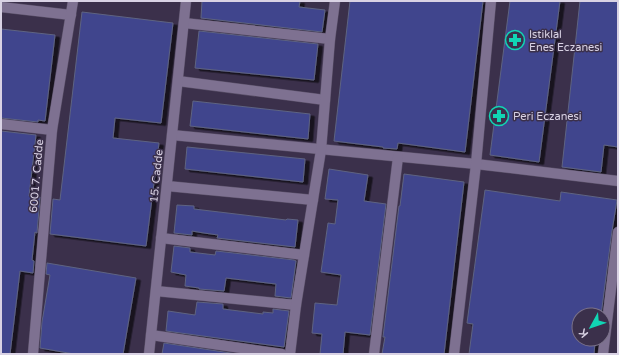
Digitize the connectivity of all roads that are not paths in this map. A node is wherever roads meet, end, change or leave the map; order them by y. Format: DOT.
graph roads {
  1 [pos="73,1"];
  2 [pos="186,1"];
  3 [pos="335,1"];
  4 [pos="491,1"];
  5 [pos="1,7"];
  6 [pos="71,15"];
  7 [pos="184,23"];
  8 [pos="330,39"];
  9 [pos="178,81"];
  10 [pos="325,100"];
  11 [pos="1,124"];
  12 [pos="52,130"];
  13 [pos="172,135"];
  14 [pos="321,150"];
  15 [pos="398,156"];
  16 [pos="476,164"];
  17 [pos="618,181"];
  18 [pos="167,186"];
  19 [pos="313,200"];
  20 [pos="618,232"];
  21 [pos="161,238"];
  22 [pos="304,255"];
  23 [pos="156,291"];
  24 [pos="296,305"];
  25 [pos="151,334"];
  26 [pos="33,354"];
  27 [pos="149,354"];
  28 [pos="282,354"];
  29 [pos="290,354"];
  30 [pos="374,354"];
  31 [pos="454,354"];
  32 [pos="603,354"];
  1 -- 6 [label="street, 60017. Cadde"];
  2 -- 7 [label="street, 15. Cadde"];
  3 -- 8 [label="street"];
  4 -- 16 [label="street"];
  5 -- 6 [label="street"];
  6 -- 12 [label="street, 60017. Cadde"];
  7 -- 8 [label="street"];
  7 -- 9 [label="street, 15. Cadde"];
  8 -- 10 [label="street"];
  9 -- 10 [label="street"];
  9 -- 13 [label="street, 15. Cadde"];
  10 -- 14 [label="street"];
  11 -- 12 [label="street"];
  12 -- 26 [label="street, 60017. Cadde"];
  13 -- 14 [label="street"];
  13 -- 18 [label="street, 15. Cadde"];
  14 -- 15 [label="street"];
  14 -- 19 [label="street"];
  15 -- 16 [label="street"];
  15 -- 30 [label="street"];
  16 -- 17 [label="street"];
  16 -- 31 [label="street"];
  18 -- 19 [label="street"];
  18 -- 21 [label="street, 15. Cadde"];
  19 -- 22 [label="street"];
  20 -- 32 [label="street"];
  21 -- 22 [label="street"];
  21 -- 23 [label="street, 15. Cadde"];
  22 -- 24 [label="street"];
  23 -- 24 [label="street"];
  23 -- 25 [label="street, 15. Cadde"];
  24 -- 29 [label="street"];
  25 -- 27 [label="street, 15. Cadde"];
  25 -- 28 [label="street"];
}
